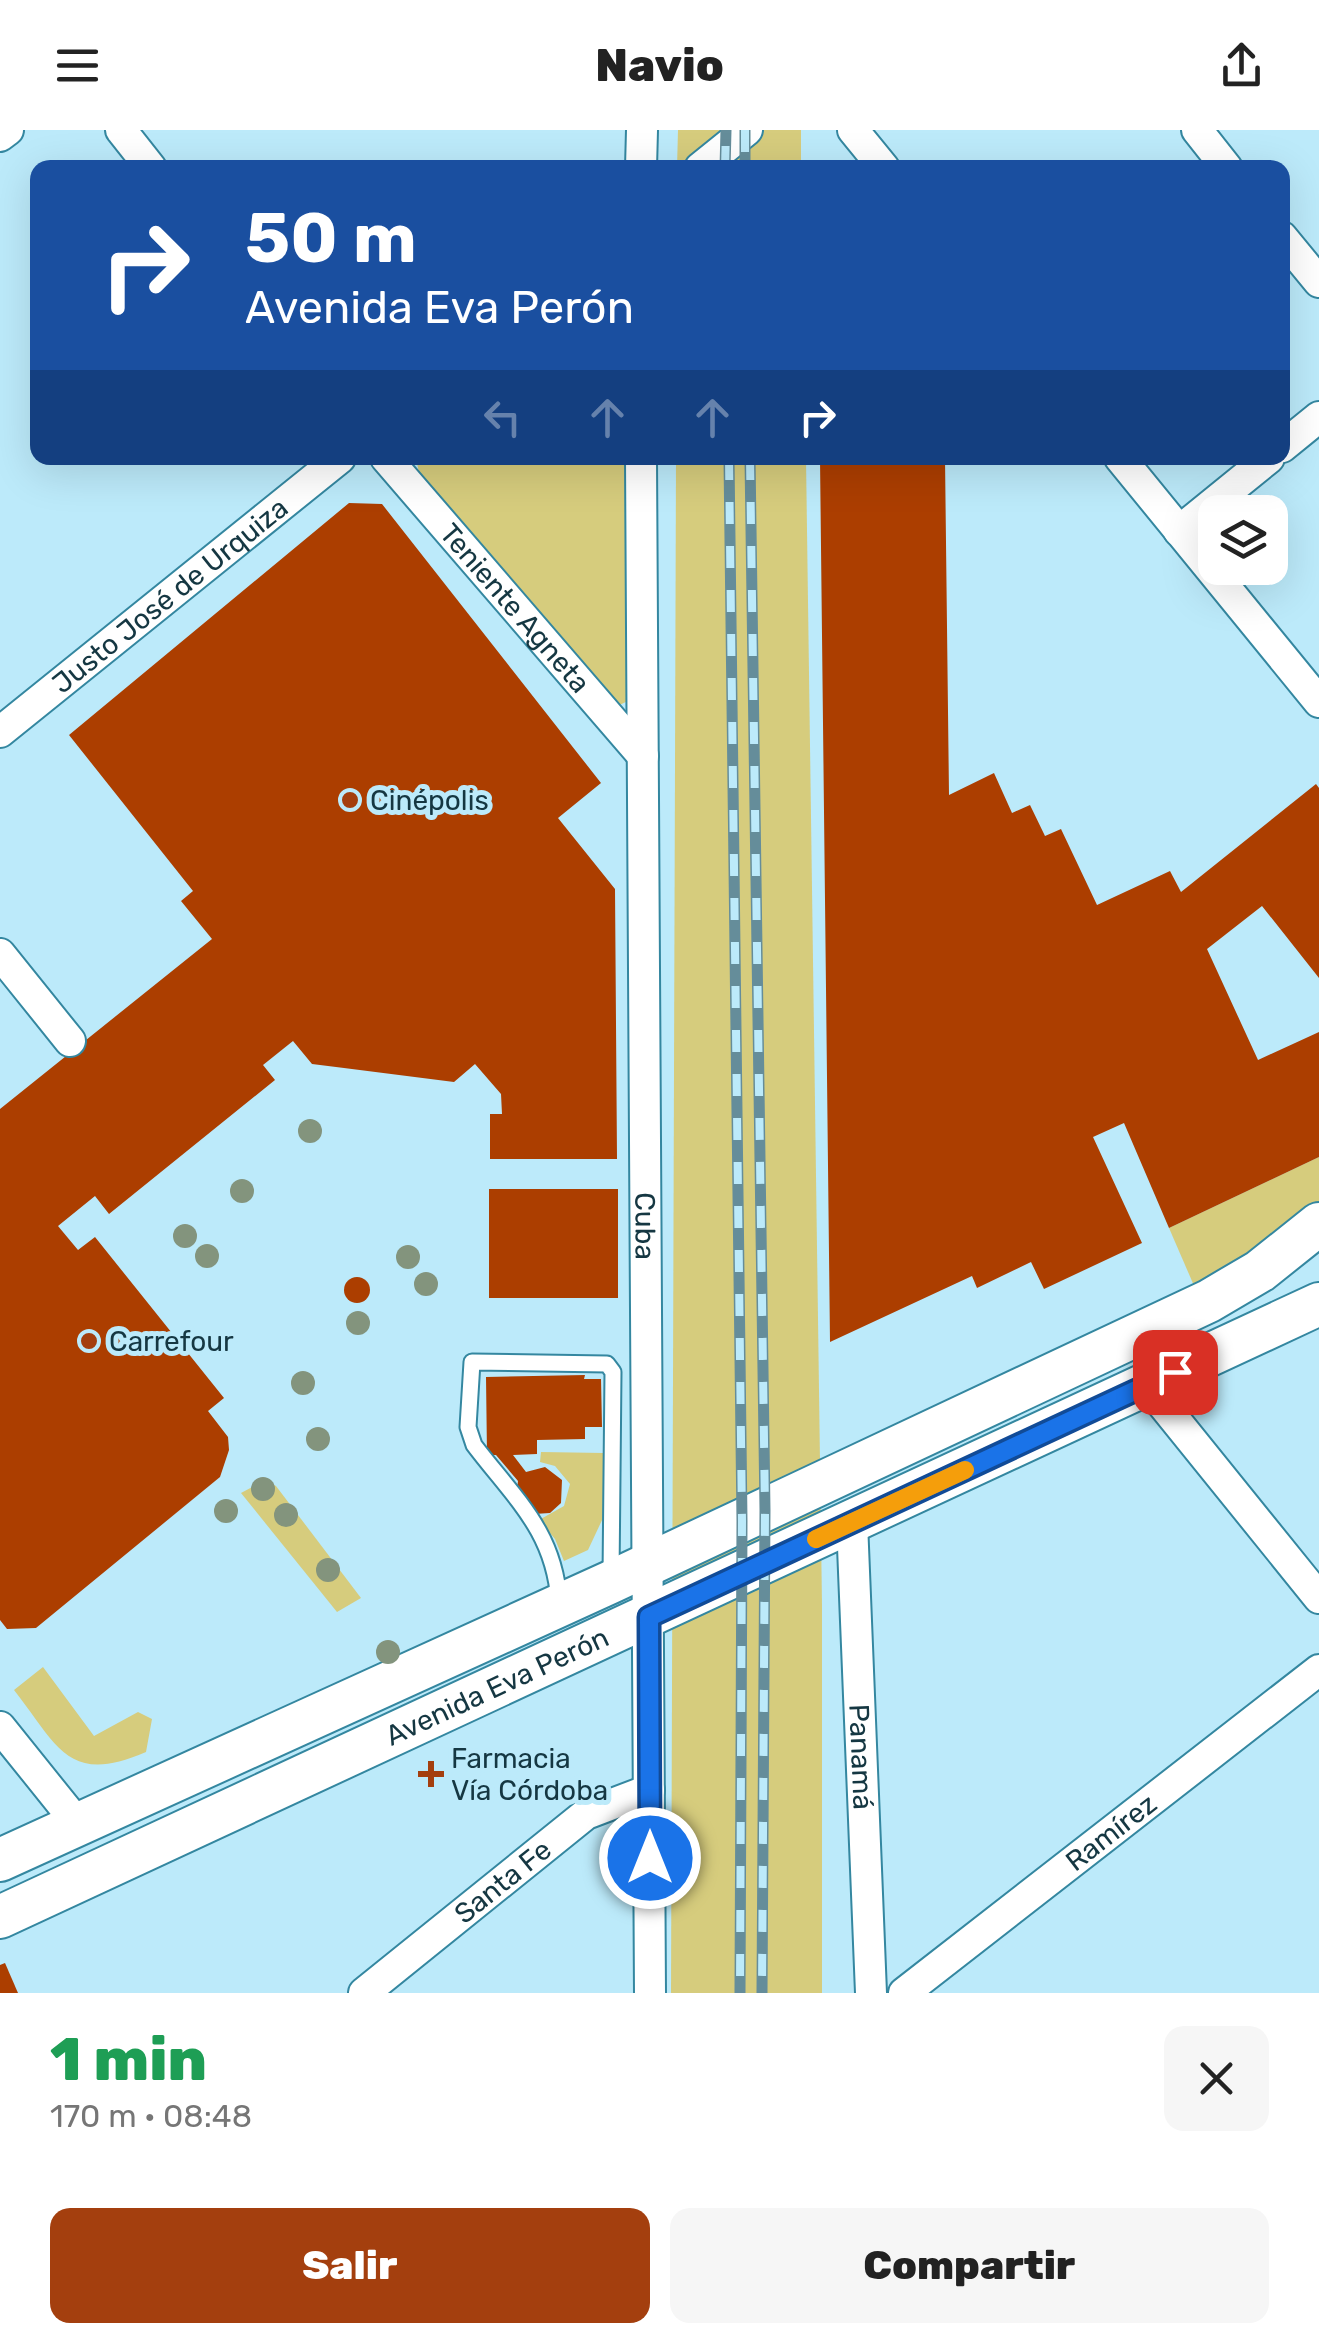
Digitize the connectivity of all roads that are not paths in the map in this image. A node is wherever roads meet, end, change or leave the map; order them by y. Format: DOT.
graph roads {
  1 [pos="8,130"];
  2 [pos="121,130"];
  3 [pos="642,130"];
  4 [pos="747,130"];
  5 [pos="853,130"];
  6 [pos="1197,130"];
  7 [pos="0,136"];
  8 [pos="145,160"];
  9 [pos="641,160"];
  10 [pos="710,160"];
  11 [pos="877,160"];
  12 [pos="1221,160"];
  13 [pos="1290,247"];
  14 [pos="1319,282"];
  15 [pos="1319,418"];
  16 [pos="1290,441"];
  17 [pos="331,465"];
  18 [pos="392,465"];
  19 [pos="641,465"];
  20 [pos="1126,465"];
  21 [pos="1261,465"];
  22 [pos="1179,530"];
  23 [pos="1319,702"];
  24 [pos="0,732"];
  25 [pos="643,756"];
  26 [pos="0,954"];
  27 [pos="70,1041"];
  28 [pos="1319,1224"];
  29 [pos="1319,1304"];
  30 [pos="1147,1385"];
  31 [pos="852,1522"];
  32 [pos="630,1573"];
  33 [pos="1319,1598"];
  34 [pos="559,1605"];
  35 [pos="649,1617"];
  36 [pos="1319,1670"];
  37 [pos="0,1727"];
  38 [pos="650,1790"];
  39 [pos="78,1824"];
  40 [pos="0,1860"];
  41 [pos="0,1917"];
  42 [pos="364,1993"];
  43 [pos="650,1993"];
  44 [pos="871,1993"];
  45 [pos="904,1993"];
  1 -- 7 [label="street"];
  2 -- 8 [label="street"];
  3 -- 9 [label="street"];
  4 -- 10 [label="street"];
  5 -- 11 [label="street"];
  6 -- 12 [label="street"];
  13 -- 14 [label="street"];
  15 -- 16 [label="street"];
  17 -- 24 [label="street, Justo José de Urquiza"];
  18 -- 25 [label="street, Teniente Agneta"];
  19 -- 25 [label="street, Cuba"];
  20 -- 22 [label="street"];
  21 -- 22 [label="street"];
  22 -- 23 [label="street"];
  25 -- 32 [label="street, Cuba"];
  26 -- 27 [label="street"];
  28 -- 32 [label="main road, Avenida Eva Perón"];
  29 -- 30 [label="main road, Avenida Eva Perón"];
  30 -- 31 [label="main road, Avenida Eva Perón"];
  30 -- 33 [label="street"];
  31 -- 35 [label="main road, Avenida Eva Perón"];
  31 -- 44 [label="street, Panamá"];
  32 -- 34 [label="main road, Avenida Eva Perón"];
  32 -- 34 [label="lane"];
  32 -- 35 [label="street, Cuba"];
  34 -- 39 [label="main road, Avenida Eva Perón"];
  35 -- 38 [label="street, Cuba"];
  35 -- 41 [label="main road, Avenida Eva Perón"];
  36 -- 45 [label="street, Ramírez"];
  37 -- 39 [label="street"];
  38 -- 42 [label="street, Santa Fe"];
  38 -- 43 [label="street, Cuba"];
  39 -- 40 [label="main road, Avenida Eva Perón"];
}
